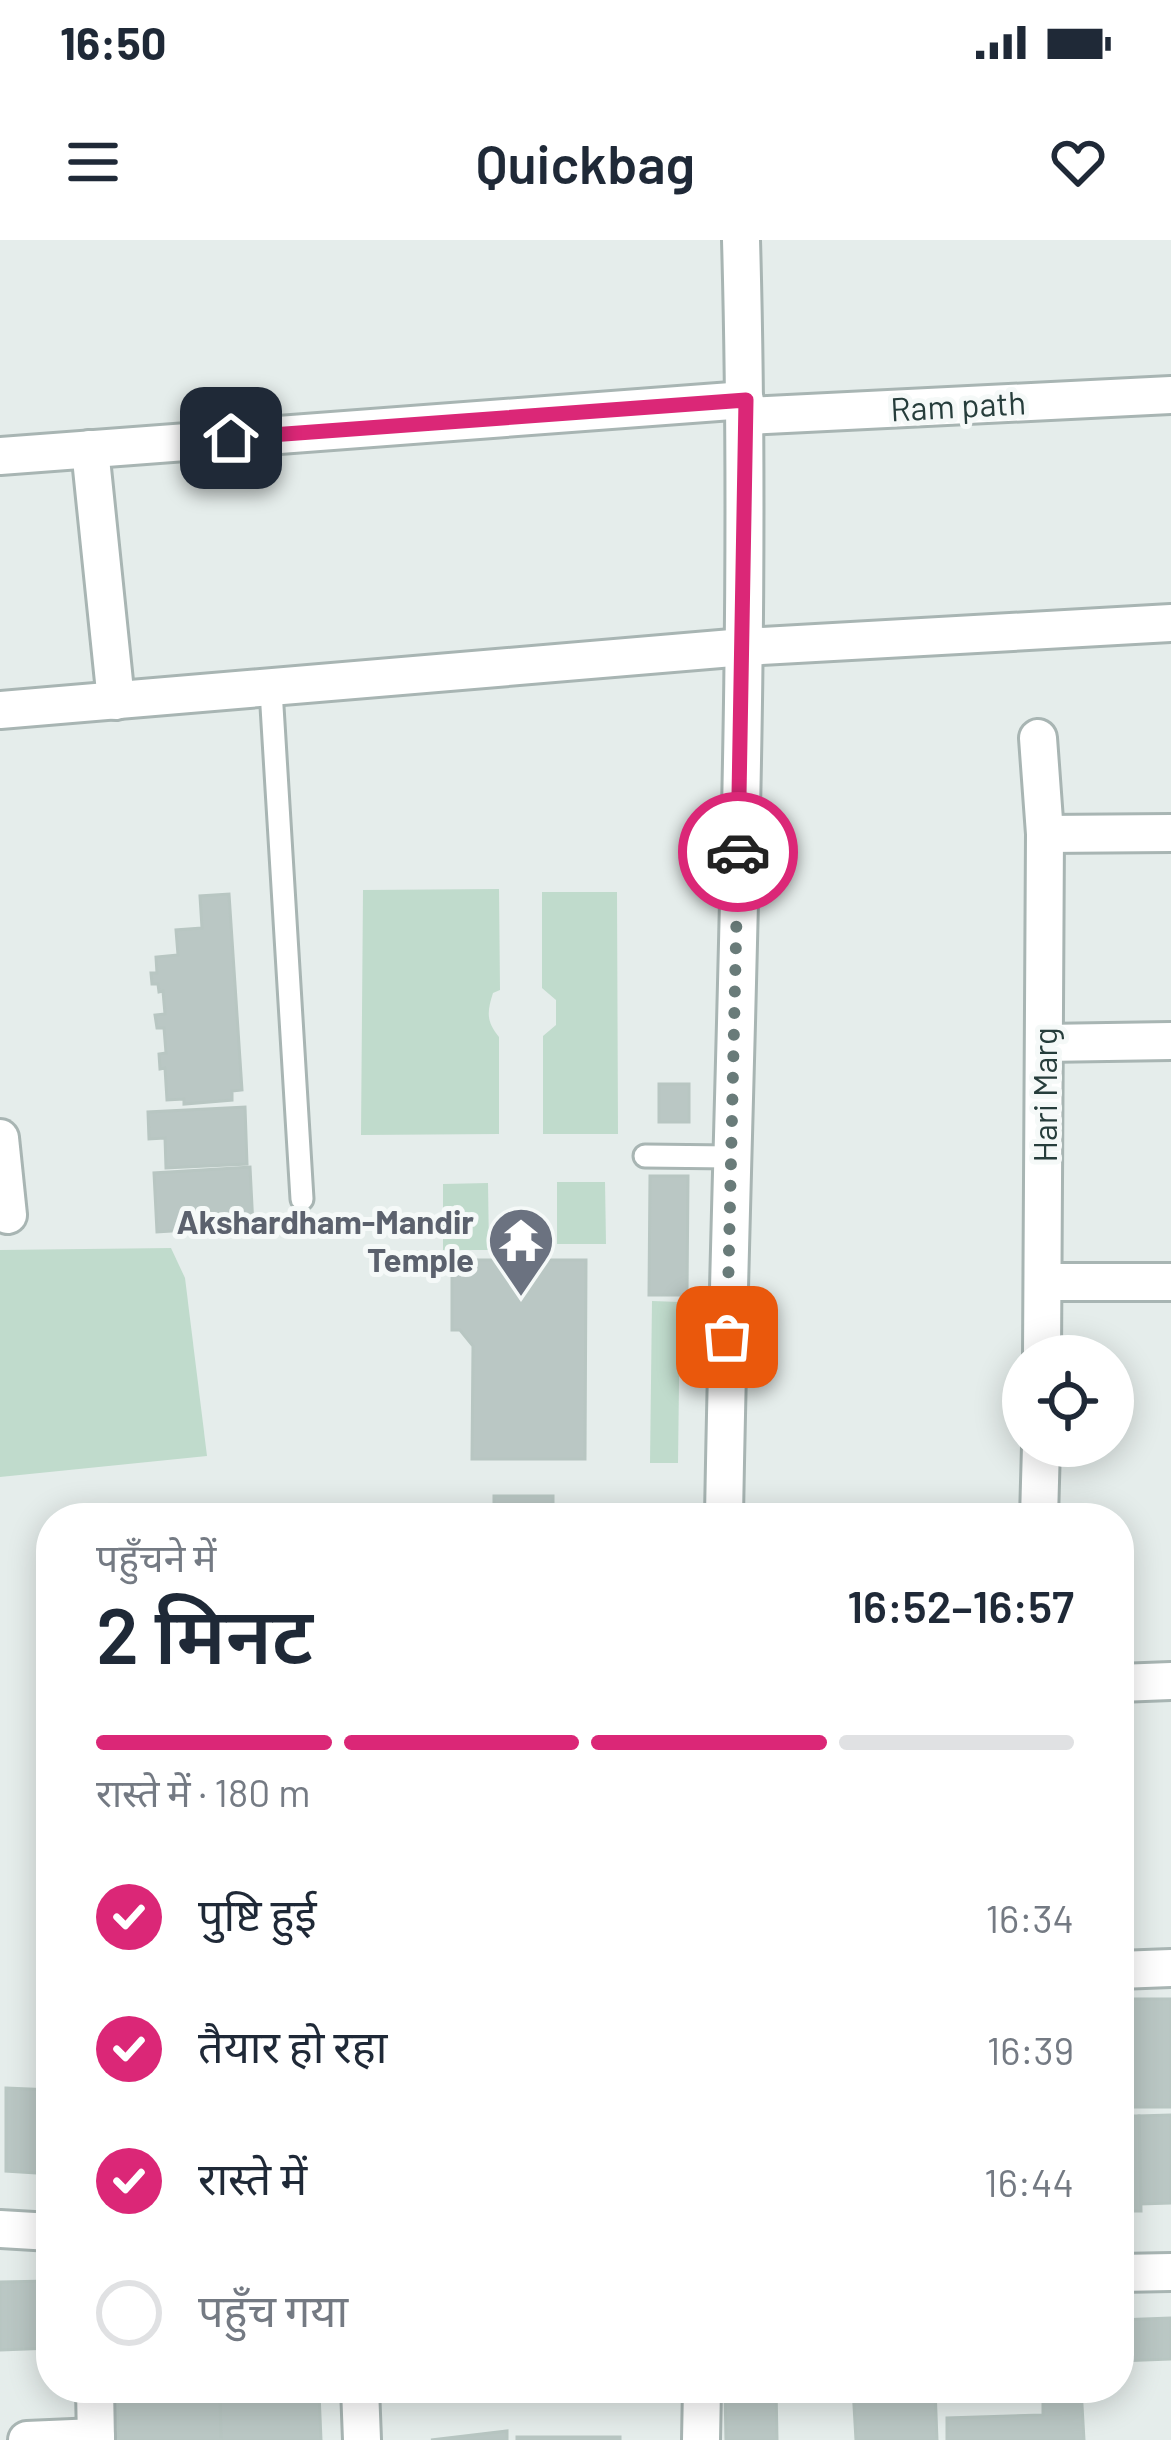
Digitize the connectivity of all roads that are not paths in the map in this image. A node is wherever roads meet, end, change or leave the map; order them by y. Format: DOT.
graph roads {
  1 [pos="741,240"];
  2 [pos="1171,395"];
  3 [pos="746,408"];
  4 [pos="90,449"];
  5 [pos="0,455"];
  6 [pos="1171,623"];
  7 [pos="744,647"];
  8 [pos="271,690"];
  9 [pos="116,701"];
  10 [pos="0,710"];
  11 [pos="1038,738"];
  12 [pos="1171,832"];
  13 [pos="1045,834"];
  14 [pos="1171,1041"];
  15 [pos="1043,1042"];
  16 [pos="0,1138"];
  17 [pos="645,1156"];
  18 [pos="730,1157"];
  19 [pos="302,1199"];
  20 [pos="8,1215"];
  21 [pos="1043,1282"];
  22 [pos="1171,1282"];
  23 [pos="1042,1335"];
  24 [pos="1041,1467"];
  25 [pos="724,1503"];
  26 [pos="1040,1503"];
  27 [pos="1171,1681"];
  28 [pos="1134,1682"];
  29 [pos="1171,1969"];
  30 [pos="1134,1970"];
  31 [pos="0,2229"];
  32 [pos="36,2231"];
  33 [pos="1171,2272"];
  34 [pos="1134,2273"];
  35 [pos="95,2403"];
  36 [pos="361,2403"];
  37 [pos="702,2403"];
  38 [pos="96,2439"];
  39 [pos="26,2440"];
  40 [pos="362,2440"];
  41 [pos="701,2440"];
  1 -- 3 [label="street"];
  2 -- 3 [label="street, Ram path"];
  3 -- 4 [label="street, Ram path"];
  3 -- 7 [label="street"];
  4 -- 5 [label="street, Ram path"];
  4 -- 9 [label="street"];
  6 -- 7 [label="street"];
  7 -- 8 [label="street"];
  7 -- 18 [label="street"];
  8 -- 9 [label="street"];
  8 -- 19 [label="lane"];
  9 -- 10 [label="street"];
  11 -- 13 [label="street, Hari Marg"];
  12 -- 13 [label="street"];
  13 -- 15 [label="street, Hari Marg"];
  14 -- 15 [label="street"];
  15 -- 21 [label="street, Hari Marg"];
  16 -- 20 [label="street"];
  17 -- 18 [label="lane"];
  18 -- 25 [label="street"];
  21 -- 22 [label="street"];
  21 -- 23 [label="street, Hari Marg"];
  24 -- 26 [label="street"];
  27 -- 28 [label="street"];
  29 -- 30 [label="street"];
  31 -- 32 [label="street"];
  33 -- 34 [label="street"];
  35 -- 38 [label="street"];
  36 -- 40 [label="street"];
  37 -- 41 [label="street"];
  38 -- 39 [label="street"];
}
